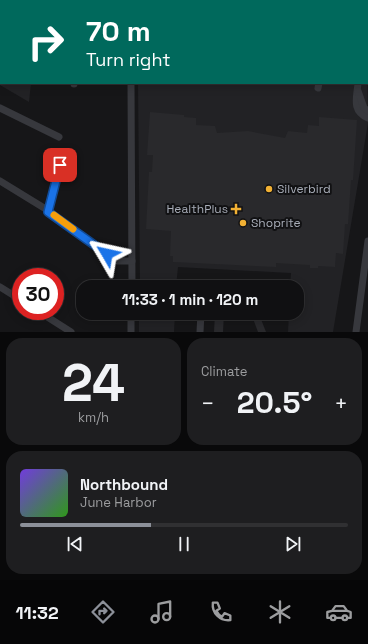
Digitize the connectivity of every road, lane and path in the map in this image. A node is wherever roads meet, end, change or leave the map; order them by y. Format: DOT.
graph roads {
  1 [pos="131,84"];
  2 [pos="358,87"];
  3 [pos="0,108"];
  4 [pos="368,111"];
  5 [pos="368,118"];
  6 [pos="59,137"];
  7 [pos="60,165"];
  8 [pos="0,181"];
  9 [pos="48,212"];
  10 [pos="368,241"];
  11 [pos="132,261"];
  12 [pos="132,280"];
  13 [pos="0,287"];
  14 [pos="12,294"];
  15 [pos="52,320"];
  16 [pos="131,320"];
  17 [pos="201,320"];
  18 [pos="71,332"];
  19 [pos="131,332"];
  20 [pos="200,332"];
  21 [pos="356,332"];
  1 -- 11 [label="street"];
  2 -- 4 [label="street"];
  2 -- 5 [label="street"];
  3 -- 6 [label="street"];
  7 -- 9 [label="street"];
  8 -- 9 [label="street"];
  9 -- 11 [label="street"];
  10 -- 21 [label="street"];
  11 -- 12 [label="street"];
  13 -- 14 [label="street"];
  15 -- 18 [label="street"];
  16 -- 19 [label="street"];
  17 -- 20 [label="street"];
}
